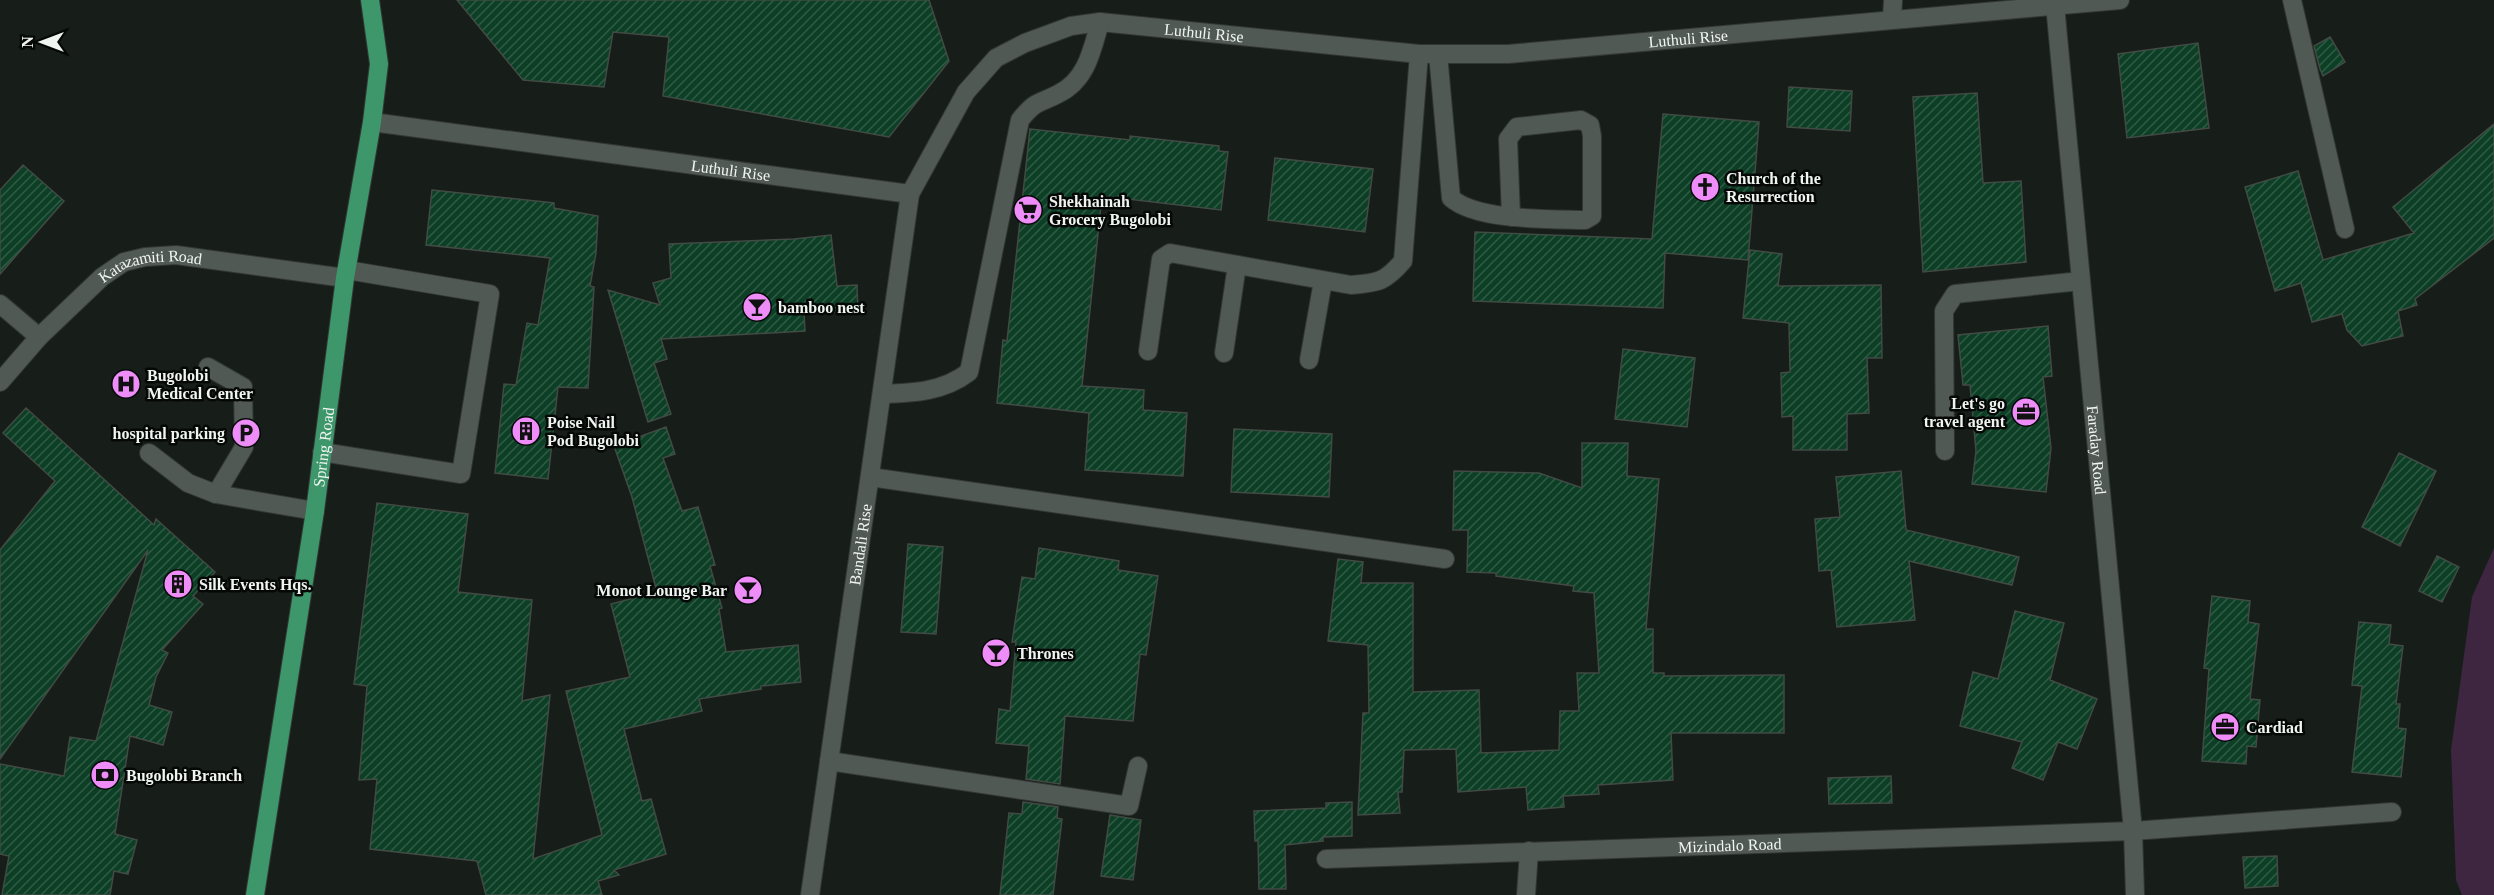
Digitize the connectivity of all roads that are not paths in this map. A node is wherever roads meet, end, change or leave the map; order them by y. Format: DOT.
graph roads {
  1 [pos="370,0"];
  2 [pos="1893,0"];
  3 [pos="2120,0"];
  4 [pos="2292,0"];
  5 [pos="2055,5"];
  6 [pos="1892,19"];
  7 [pos="1100,22"];
  8 [pos="1429,54"];
  9 [pos="372,122"];
  10 [pos="910,194"];
  11 [pos="1511,217"];
  12 [pos="2345,229"];
  13 [pos="1237,265"];
  14 [pos="346,274"];
  15 [pos="1323,281"];
  16 [pos="2081,281"];
  17 [pos="0,304"];
  18 [pos="39,337"];
  19 [pos="1148,351"];
  20 [pos="1224,353"];
  21 [pos="1310,360"];
  22 [pos="208,368"];
  23 [pos="0,382"];
  24 [pos="882,394"];
  25 [pos="1945,451"];
  26 [pos="322,452"];
  27 [pos="149,453"];
  28 [pos="870,477"];
  29 [pos="216,494"];
  30 [pos="315,510"];
  31 [pos="1445,559"];
  32 [pos="829,761"];
  33 [pos="1138,766"];
  34 [pos="2392,812"];
  35 [pos="2133,831"];
  36 [pos="1529,851"];
  37 [pos="1326,859"];
  38 [pos="255,895"];
  39 [pos="810,895"];
  40 [pos="1526,895"];
  41 [pos="2135,895"];
  1 -- 9 [label="main road, Spring Road"];
  2 -- 6 [label="street"];
  3 -- 5 [label="street, Luthuli Rise"];
  4 -- 12 [label="street"];
  5 -- 6 [label="street, Luthuli Rise"];
  5 -- 16 [label="street, Faraday Road"];
  6 -- 8 [label="street, Luthuli Rise"];
  7 -- 8 [label="street, Luthuli Rise"];
  7 -- 10 [label="street, Luthuli Rise"];
  7 -- 24 [label="street"];
  8 -- 11 [label="street"];
  8 -- 15 [label="street"];
  9 -- 10 [label="street, Luthuli Rise"];
  9 -- 14 [label="main road, Spring Road"];
  10 -- 24 [label="street, Bandali Rise"];
  11 -- 11 [label="street"];
  13 -- 15 [label="street"];
  13 -- 19 [label="street"];
  13 -- 20 [label="street"];
  14 -- 18 [label="street, Katazamiti Road"];
  14 -- 26 [label="main road, Spring Road"];
  14 -- 26 [label="street, Katazamiti Road"];
  15 -- 21 [label="street"];
  16 -- 25 [label="street"];
  16 -- 35 [label="street, Faraday Road"];
  17 -- 18 [label="street"];
  18 -- 23 [label="street, Katazamiti Road"];
  22 -- 29 [label="street"];
  24 -- 28 [label="street, Bandali Rise"];
  26 -- 30 [label="main road, Spring Road"];
  27 -- 29 [label="street"];
  28 -- 31 [label="street"];
  28 -- 32 [label="street, Bandali Rise"];
  29 -- 30 [label="street"];
  30 -- 38 [label="main road, Spring Road"];
  32 -- 33 [label="street"];
  32 -- 39 [label="street, Bandali Rise"];
  34 -- 35 [label="street, Mizindalo Road"];
  35 -- 36 [label="street, Mizindalo Road"];
  35 -- 41 [label="street, Faraday Road"];
  36 -- 37 [label="street, Mizindalo Road"];
  36 -- 40 [label="street"];
}
